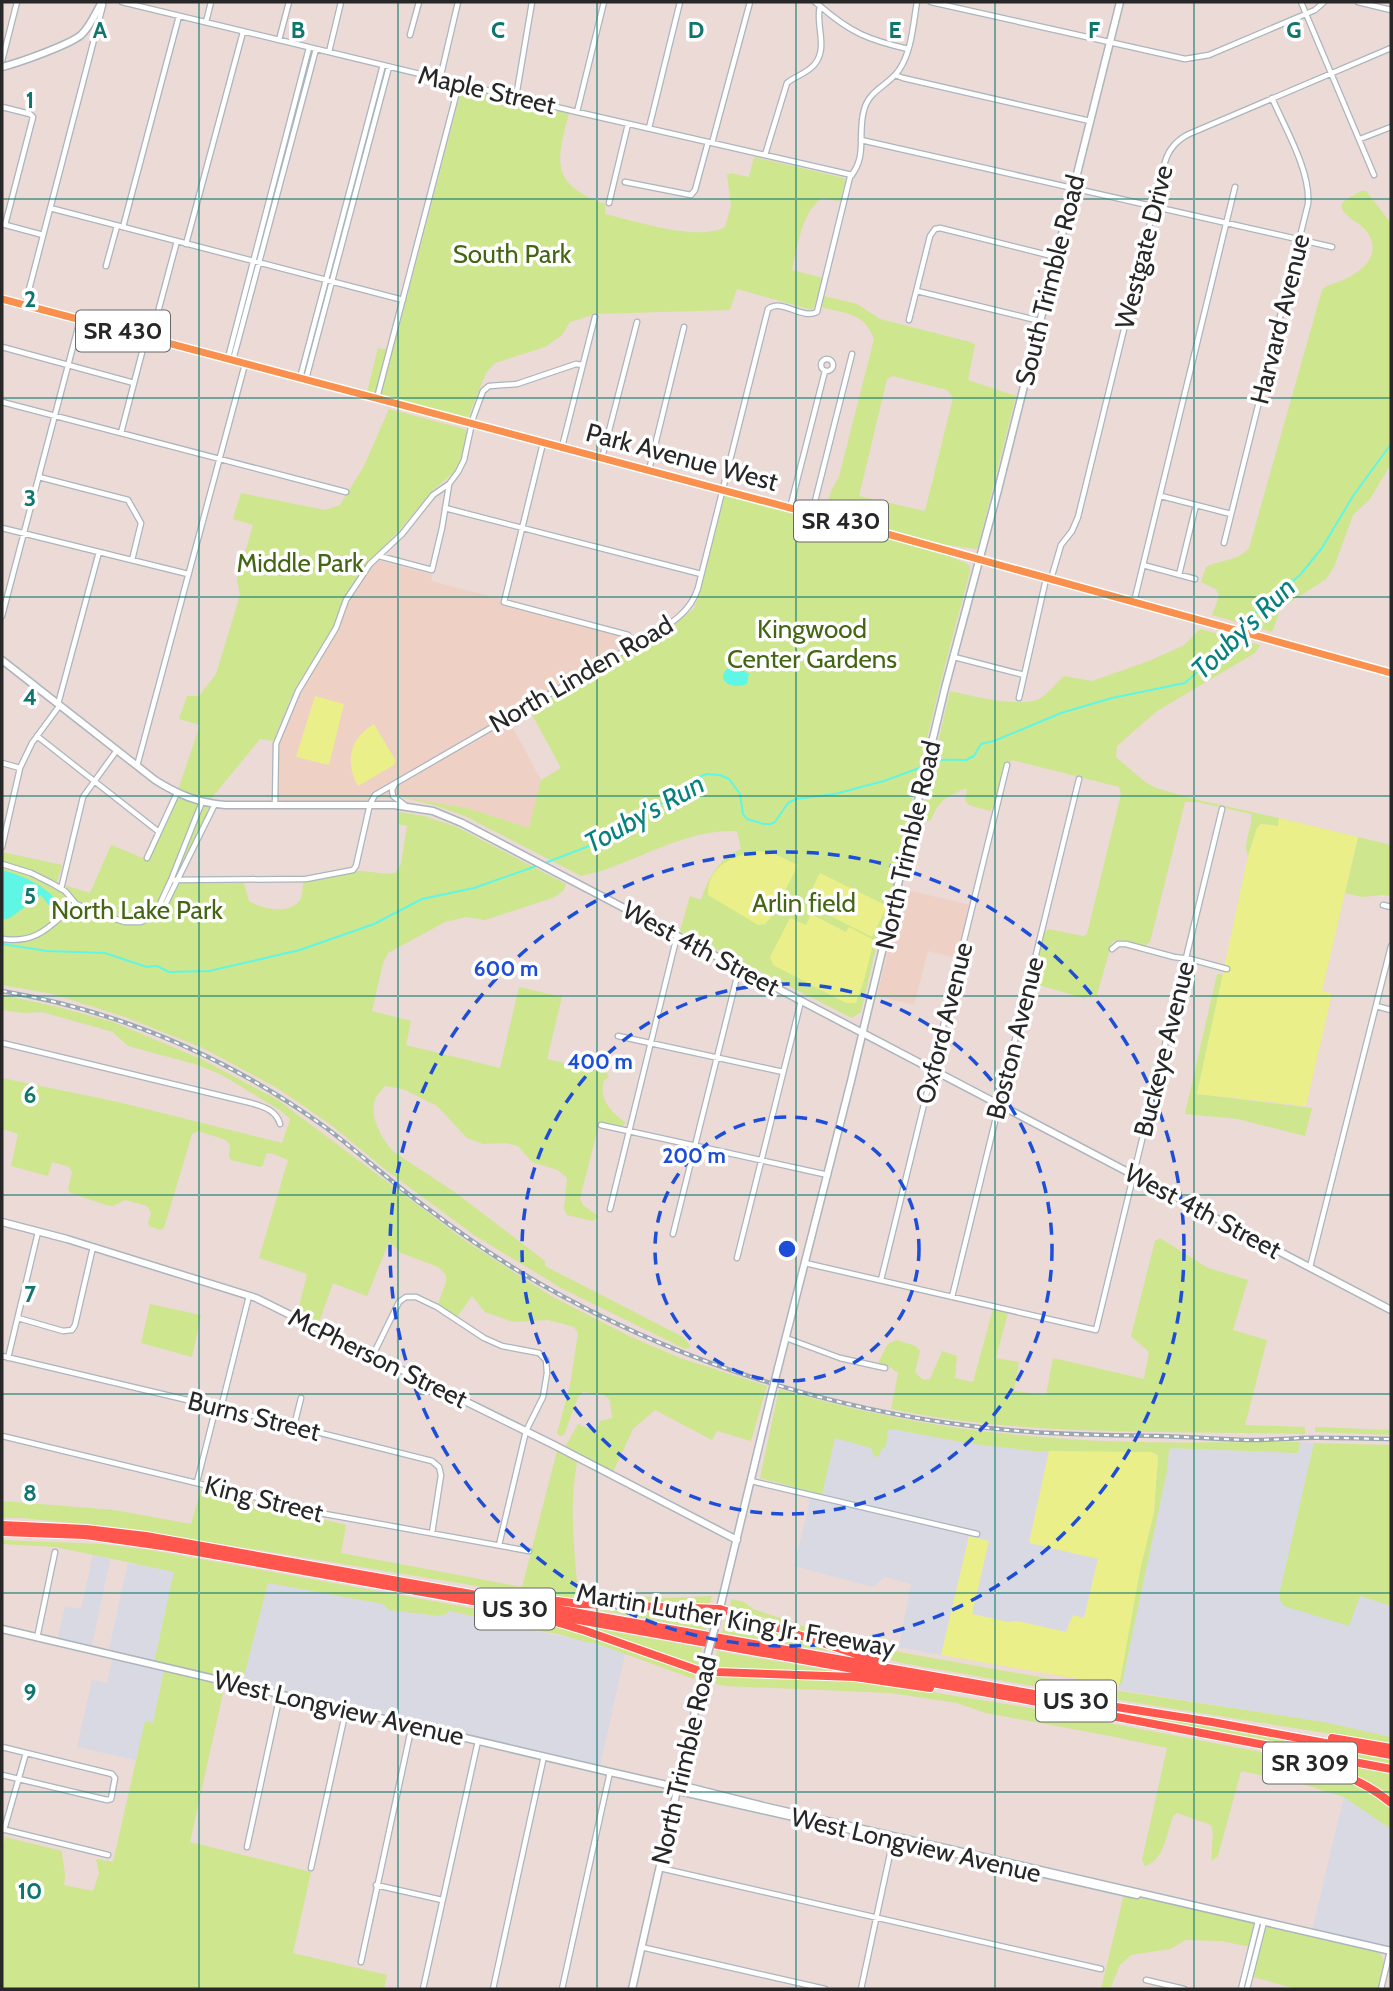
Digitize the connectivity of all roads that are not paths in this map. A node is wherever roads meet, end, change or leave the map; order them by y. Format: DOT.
graph roads {
  1 [pos="17,2"];
  2 [pos="103,2"];
  3 [pos="122,2"];
  4 [pos="211,2"];
  5 [pos="289,2"];
  6 [pos="341,2"];
  7 [pos="419,2"];
  8 [pos="458,2"];
  9 [pos="532,2"];
  10 [pos="604,2"];
  11 [pos="680,2"];
  12 [pos="750,2"];
  13 [pos="917,2"];
  14 [pos="931,2"];
  15 [pos="1120,2"];
  16 [pos="1301,2"];
  17 [pos="1324,2"];
  18 [pos="1358,2"];
  19 [pos="818,4"];
  20 [pos="1391,10"];
  21 [pos="1306,14"];
  22 [pos="179,16"];
  23 [pos="206,23"];
  24 [pos="85,30"];
  25 [pos="243,32"];
  26 [pos="410,35"];
  27 [pos="96,37"];
  28 [pos="279,40"];
  29 [pos="1110,43"];
  30 [pos="309,48"];
  31 [pos="1391,48"];
  32 [pos="316,49"];
  33 [pos="908,49"];
  34 [pos="329,52"];
  35 [pos="2,61"];
  36 [pos="386,66"];
  37 [pos="2,67"];
  38 [pos="1331,73"];
  39 [pos="895,75"];
  40 [pos="440,79"];
  41 [pos="459,84"];
  42 [pos="516,97"];
  43 [pos="1272,98"];
  44 [pos="2,107"];
  45 [pos="577,112"];
  46 [pos="1090,121"];
  47 [pos="628,124"];
  48 [pos="1391,127"];
  49 [pos="649,128"];
  50 [pos="1360,139"];
  51 [pos="861,141"];
  52 [pos="710,142"];
  53 [pos="765,155"];
  54 [pos="852,175"];
  55 [pos="1374,175"];
  56 [pos="625,182"];
  57 [pos="1235,187"];
  58 [pos="1073,189"];
  59 [pos="609,203"];
  60 [pos="1154,207"];
  61 [pos="50,208"];
  62 [pos="1227,224"];
  63 [pos="3,225"];
  64 [pos="120,227"];
  65 [pos="43,235"];
  66 [pos="1300,240"];
  67 [pos="177,241"];
  68 [pos="186,244"];
  69 [pos="1332,247"];
  70 [pos="1056,257"];
  71 [pos="252,261"];
  72 [pos="259,263"];
  73 [pos="106,266"];
  74 [pos="329,281"];
  75 [pos="917,291"];
  76 [pos="2,299"];
  77 [pos="403,300"];
  78 [pos="25,305"];
  79 [pos="595,317"];
  80 [pos="80,320"];
  81 [pos="909,320"];
  82 [pos="636,321"];
  83 [pos="1040,321"];
  84 [pos="684,327"];
  85 [pos="148,338"];
  86 [pos="2,347"];
  87 [pos="852,354"];
  88 [pos="230,359"];
  89 [pos="245,363"];
  90 [pos="68,365"];
  91 [pos="583,365"];
  92 [pos="825,371"];
  93 [pos="303,379"];
  94 [pos="134,383"];
  95 [pos="377,398"];
  96 [pos="2,402"];
  97 [pos="55,416"];
  98 [pos="473,424"];
  99 [pos="121,433"];
  100 [pos="543,443"];
  101 [pos="562,447"];
  102 [pos="219,458"];
  103 [pos="602,458"];
  104 [pos="649,470"];
  105 [pos="38,477"];
  106 [pos="449,484"];
  107 [pos="722,489"];
  108 [pos="346,492"];
  109 [pos="435,493"];
  110 [pos="1161,496"];
  111 [pos="446,505"];
  112 [pos="1196,505"];
  113 [pos="790,508"];
  114 [pos="812,513"];
  115 [pos="1231,514"];
  116 [pos="2,528"];
  117 [pos="523,528"];
  118 [pos="24,533"];
  119 [pos="1224,543"];
  120 [pos="99,552"];
  121 [pos="378,556"];
  122 [pos="980,559"];
  123 [pos="132,560"];
  124 [pos="1143,565"];
  125 [pos="188,574"];
  126 [pos="701,574"];
  127 [pos="1179,575"];
  128 [pos="1049,578"];
  129 [pos="1195,579"];
  130 [pos="1134,602"];
  131 [pos="2,616"];
  132 [pos="636,644"];
  133 [pos="954,657"];
  134 [pos="2,660"];
  135 [pos="1391,673"];
  136 [pos="1024,675"];
  137 [pos="1019,698"];
  138 [pos="59,705"];
  139 [pos="37,736"];
  140 [pos="117,750"];
  141 [pos="2,763"];
  142 [pos="1007,765"];
  143 [pos="137,766"];
  144 [pos="20,768"];
  145 [pos="1079,779"];
  146 [pos="94,781"];
  147 [pos="396,783"];
  148 [pos="180,794"];
  149 [pos="198,801"];
  150 [pos="215,804"];
  151 [pos="370,804"];
  152 [pos="275,805"];
  153 [pos="407,806"];
  154 [pos="1222,808"];
  155 [pos="159,832"];
  156 [pos="2,847"];
  157 [pos="147,859"];
  158 [pos="2,864"];
  159 [pos="174,880"];
  160 [pos="61,889"];
  161 [pos="76,904"];
  162 [pos="1383,905"];
  163 [pos="1391,907"];
  164 [pos="678,935"];
  165 [pos="2,939"];
  166 [pos="1391,946"];
  167 [pos="1112,949"];
  168 [pos="1186,959"];
  169 [pos="739,968"];
  170 [pos="1227,969"];
  171 [pos="801,1000"];
  172 [pos="1376,1006"];
  173 [pos="1391,1010"];
  174 [pos="863,1032"];
  175 [pos="618,1036"];
  176 [pos="2,1043"];
  177 [pos="652,1043"];
  178 [pos="717,1058"];
  179 [pos="933,1069"];
  180 [pos="783,1072"];
  181 [pos="999,1104"];
  182 [pos="280,1124"];
  183 [pos="601,1125"];
  184 [pos="629,1131"];
  185 [pos="695,1145"];
  186 [pos="762,1161"];
  187 [pos="1133,1174"];
  188 [pos="828,1175"];
  189 [pos="610,1209"];
  190 [pos="2,1222"];
  191 [pos="38,1231"];
  192 [pos="673,1234"];
  193 [pos="94,1247"];
  194 [pos="737,1258"];
  195 [pos="805,1263"];
  196 [pos="1310,1267"];
  197 [pos="881,1280"];
  198 [pos="250,1295"];
  199 [pos="952,1297"];
  200 [pos="1391,1310"];
  201 [pos="18,1318"];
  202 [pos="786,1338"];
  203 [pos="373,1355"];
  204 [pos="5,1357"];
  205 [pos="885,1368"];
  206 [pos="301,1398"];
  207 [pos="219,1407"];
  208 [pos="294,1426"];
  209 [pos="526,1431"];
  210 [pos="2,1436"];
  211 [pos="751,1481"];
  212 [pos="197,1482"];
  213 [pos="2,1523"];
  214 [pos="432,1533"];
  215 [pos="976,1534"];
  216 [pos="2,1535"];
  217 [pos="737,1540"];
  218 [pos="499,1545"];
  219 [pos="529,1550"];
  220 [pos="55,1552"];
  221 [pos="381,1578"];
  222 [pos="410,1590"];
  223 [pos="719,1612"];
  224 [pos="2,1629"];
  225 [pos="37,1638"];
  226 [pos="705,1668"];
  227 [pos="941,1678"];
  228 [pos="280,1695"];
  229 [pos="1027,1700"];
  230 [pos="346,1710"];
  231 [pos="1212,1722"];
  232 [pos="412,1725"];
  233 [pos="1223,1738"];
  234 [pos="478,1741"];
  235 [pos="2,1747"];
  236 [pos="1391,1748"];
  237 [pos="26,1753"];
  238 [pos="1391,1755"];
  239 [pos="544,1756"];
  240 [pos="1391,1769"];
  241 [pos="610,1772"];
  242 [pos="2,1775"];
  243 [pos="18,1779"];
  244 [pos="676,1787"];
  245 [pos="1391,1803"];
  246 [pos="3,1829"];
  247 [pos="894,1838"];
  248 [pos="247,1847"];
  249 [pos="108,1855"];
  250 [pos="312,1868"];
  251 [pos="659,1868"];
  252 [pos="376,1885"];
  253 [pos="442,1900"];
  254 [pos="876,1917"];
  255 [pos="1261,1921"];
  256 [pos="641,1947"];
  257 [pos="1391,1951"];
  258 [pos="361,1962"];
  259 [pos="1101,1969"];
  260 [pos="1146,1980"];
  261 [pos="423,1989"];
  262 [pos="493,1989"];
  263 [pos="562,1989"];
  264 [pos="632,1989"];
  265 [pos="825,1989"];
  266 [pos="861,1989"];
  267 [pos="1184,1989"];
  268 [pos="1241,1989"];
  269 [pos="1247,1989"];
  270 [pos="1381,1989"];
  1 -- 35 [label="street"];
  2 -- 24 [label="main road"];
  2 -- 27 [label="street"];
  3 -- 22 [label="street, Maple Street"];
  4 -- 23 [label="street"];
  5 -- 28 [label="street"];
  6 -- 34 [label="street"];
  7 -- 26 [label="street"];
  8 -- 40 [label="street"];
  9 -- 42 [label="street"];
  10 -- 45 [label="street"];
  11 -- 49 [label="street"];
  12 -- 52 [label="street"];
  13 -- 33 [label="street"];
  14 -- 29 [label="street"];
  15 -- 29 [label="main road, South Trimble Road"];
  16 -- 21 [label="street"];
  17 -- 21 [label="street"];
  18 -- 20 [label="street"];
  19 -- 33 [label="street"];
  19 -- 53 [label="street"];
  21 -- 29 [label="street"];
  21 -- 38 [label="street"];
  22 -- 23 [label="street, Maple Street"];
  22 -- 64 [label="street"];
  23 -- 25 [label="street, Maple Street"];
  24 -- 27 [label="street"];
  24 -- 37 [label="main road"];
  25 -- 28 [label="street, Maple Street"];
  25 -- 68 [label="street"];
  27 -- 61 [label="street"];
  28 -- 30 [label="street, Maple Street"];
  29 -- 46 [label="main road, South Trimble Road"];
  30 -- 32 [label="street, Maple Street"];
  30 -- 71 [label="street"];
  31 -- 38 [label="street, Westgate Drive"];
  32 -- 34 [label="street, Maple Street"];
  32 -- 72 [label="street"];
  33 -- 39 [label="street"];
  34 -- 36 [label="street, Maple Street"];
  36 -- 40 [label="street, Maple Street"];
  36 -- 74 [label="street"];
  38 -- 43 [label="street, Westgate Drive"];
  38 -- 50 [label="street"];
  39 -- 46 [label="street"];
  39 -- 51 [label="street"];
  40 -- 41 [label="street, Maple Street"];
  41 -- 42 [label="street, Maple Street"];
  41 -- 77 [label="street"];
  42 -- 45 [label="street, Maple Street"];
  43 -- 60 [label="street, Westgate Drive"];
  43 -- 66 [label="street, Harvard Avenue"];
  44 -- 63 [label="street"];
  45 -- 47 [label="street, Maple Street"];
  46 -- 58 [label="main road, South Trimble Road"];
  47 -- 49 [label="street, Maple Street"];
  47 -- 59 [label="street"];
  48 -- 50 [label="street"];
  49 -- 52 [label="street, Maple Street"];
  50 -- 55 [label="street"];
  51 -- 54 [label="street"];
  51 -- 58 [label="street"];
  52 -- 53 [label="street, Maple Street"];
  52 -- 56 [label="street"];
  53 -- 54 [label="street, Maple Street"];
  54 -- 107 [label="street, North Linden Road"];
  57 -- 62 [label="street"];
  58 -- 60 [label="street"];
  58 -- 70 [label="main road, South Trimble Road"];
  60 -- 62 [label="street"];
  60 -- 128 [label="street, Westgate Drive"];
  61 -- 64 [label="street"];
  61 -- 65 [label="street"];
  62 -- 66 [label="street"];
  62 -- 110 [label="street"];
  63 -- 65 [label="street"];
  64 -- 67 [label="street"];
  64 -- 73 [label="street"];
  65 -- 78 [label="street"];
  66 -- 69 [label="street"];
  66 -- 115 [label="street, Harvard Avenue"];
  67 -- 68 [label="street"];
  67 -- 85 [label="street"];
  68 -- 71 [label="street"];
  70 -- 75 [label="street"];
  70 -- 83 [label="main road, South Trimble Road"];
  71 -- 72 [label="street"];
  71 -- 88 [label="street"];
  72 -- 74 [label="street"];
  72 -- 88 [label="street"];
  74 -- 77 [label="street"];
  74 -- 93 [label="street"];
  75 -- 81 [label="street"];
  75 -- 83 [label="street"];
  76 -- 78 [label="main road, Park Avenue West / SR 430"];
  77 -- 95 [label="street"];
  78 -- 80 [label="main road, Park Avenue West / SR 430"];
  79 -- 91 [label="street"];
  80 -- 85 [label="main road, Park Avenue West / SR 430"];
  80 -- 90 [label="street"];
  82 -- 103 [label="street"];
  83 -- 122 [label="main road, South Trimble Road"];
  84 -- 104 [label="street"];
  85 -- 88 [label="main road, Park Avenue West / SR 430"];
  85 -- 94 [label="street"];
  86 -- 90 [label="street"];
  87 -- 114 [label="street"];
  88 -- 89 [label="main road, Park Avenue West / SR 430"];
  89 -- 93 [label="main road, Park Avenue West / SR 430"];
  89 -- 102 [label="street"];
  90 -- 94 [label="street"];
  90 -- 97 [label="street"];
  91 -- 98 [label="street"];
  91 -- 101 [label="street"];
  92 -- 113 [label="street"];
  93 -- 95 [label="main road, Park Avenue West / SR 430"];
  94 -- 99 [label="street"];
  95 -- 98 [label="main road, Park Avenue West / SR 430"];
  96 -- 97 [label="street"];
  97 -- 99 [label="street"];
  97 -- 105 [label="street"];
  98 -- 100 [label="main road, Park Avenue West / SR 430"];
  98 -- 106 [label="street"];
  99 -- 102 [label="street"];
  100 -- 101 [label="main road, Park Avenue West / SR 430"];
  100 -- 117 [label="street"];
  101 -- 103 [label="main road, Park Avenue West / SR 430"];
  102 -- 108 [label="street"];
  102 -- 125 [label="street"];
  103 -- 104 [label="main road, Park Avenue West / SR 430"];
  104 -- 107 [label="main road, Park Avenue West / SR 430"];
  105 -- 118 [label="street"];
  105 -- 123 [label="street"];
  106 -- 109 [label="street"];
  106 -- 111 [label="street"];
  107 -- 113 [label="main road, Park Avenue West / SR 430"];
  107 -- 126 [label="street, North Linden Road"];
  109 -- 111 [label="street"];
  109 -- 121 [label="street"];
  110 -- 112 [label="street"];
  110 -- 124 [label="street"];
  111 -- 117 [label="street"];
  111 -- 121 [label="street"];
  112 -- 115 [label="street"];
  112 -- 127 [label="street"];
  113 -- 114 [label="main road, Park Avenue West / SR 430"];
  114 -- 122 [label="main road, Park Avenue West / SR 430"];
  115 -- 119 [label="street, Harvard Avenue"];
  116 -- 118 [label="street"];
  117 -- 126 [label="street"];
  117 -- 132 [label="street"];
  118 -- 120 [label="street"];
  118 -- 131 [label="street"];
  120 -- 123 [label="street"];
  120 -- 138 [label="street"];
  121 -- 152 [label="street"];
  122 -- 128 [label="main road, Park Avenue West / SR 430"];
  122 -- 133 [label="main road, North Trimble Road"];
  123 -- 125 [label="street"];
  124 -- 127 [label="street"];
  124 -- 130 [label="street"];
  125 -- 143 [label="street"];
  126 -- 132 [label="street, North Linden Road"];
  127 -- 129 [label="street"];
  128 -- 130 [label="main road, Park Avenue West / SR 430"];
  128 -- 136 [label="street"];
  130 -- 135 [label="main road, Park Avenue West / SR 430"];
  132 -- 147 [label="street, North Linden Road"];
  133 -- 136 [label="street"];
  133 -- 174 [label="main road, North Trimble Road"];
  134 -- 138 [label="main road, West 4th Street"];
  136 -- 137 [label="street"];
  138 -- 139 [label="street"];
  138 -- 140 [label="main road, West 4th Street"];
  139 -- 144 [label="street"];
  139 -- 146 [label="street"];
  140 -- 143 [label="main road, West 4th Street"];
  140 -- 146 [label="street"];
  141 -- 144 [label="street"];
  142 -- 179 [label="street, Oxford Avenue"];
  143 -- 148 [label="main road, West 4th Street"];
  144 -- 156 [label="street"];
  145 -- 181 [label="street, Boston Avenue"];
  146 -- 155 [label="street"];
  146 -- 160 [label="street"];
  147 -- 151 [label="street, North Linden Road"];
  147 -- 153 [label="street"];
  148 -- 149 [label="main road, West 4th Street"];
  148 -- 155 [label="street"];
  149 -- 150 [label="main road, West 4th Street"];
  149 -- 159 [label="street"];
  150 -- 152 [label="main road, West 4th Street"];
  150 -- 159 [label="street"];
  151 -- 152 [label="main road, West 4th Street"];
  151 -- 153 [label="main road, West 4th Street"];
  151 -- 159 [label="street"];
  153 -- 164 [label="main road, West 4th Street"];
  154 -- 168 [label="street, Buckeye Avenue"];
  155 -- 157 [label="street"];
  158 -- 160 [label="street"];
  159 -- 161 [label="street"];
  160 -- 161 [label="street"];
  161 -- 165 [label="street"];
  162 -- 163 [label="street"];
  164 -- 169 [label="main road, West 4th Street"];
  164 -- 177 [label="street"];
  166 -- 172 [label="street"];
  167 -- 168 [label="street"];
  168 -- 170 [label="street"];
  168 -- 187 [label="street, Buckeye Avenue"];
  169 -- 171 [label="main road, West 4th Street"];
  169 -- 178 [label="street"];
  171 -- 174 [label="main road, West 4th Street"];
  171 -- 180 [label="street"];
  172 -- 173 [label="street"];
  172 -- 196 [label="street"];
  174 -- 179 [label="main road, West 4th Street"];
  174 -- 188 [label="main road, North Trimble Road"];
  175 -- 177 [label="street"];
  176 -- 182 [label="street"];
  177 -- 178 [label="street"];
  177 -- 184 [label="street"];
  178 -- 180 [label="street"];
  178 -- 185 [label="street"];
  179 -- 181 [label="main road, West 4th Street"];
  179 -- 197 [label="street, Oxford Avenue"];
  180 -- 186 [label="street"];
  181 -- 187 [label="main road, West 4th Street"];
  181 -- 199 [label="street, Boston Avenue"];
  183 -- 184 [label="street"];
  184 -- 185 [label="street"];
  184 -- 189 [label="street"];
  185 -- 186 [label="street"];
  185 -- 192 [label="street"];
  186 -- 188 [label="street"];
  186 -- 194 [label="street"];
  187 -- 196 [label="main road, West 4th Street"];
  187 -- 199 [label="street, Buckeye Avenue"];
  188 -- 195 [label="main road, North Trimble Road"];
  190 -- 191 [label="main road, McPherson Street"];
  191 -- 193 [label="main road, McPherson Street"];
  191 -- 201 [label="street"];
  193 -- 198 [label="main road, McPherson Street"];
  193 -- 201 [label="street"];
  195 -- 197 [label="street"];
  195 -- 202 [label="main road, North Trimble Road"];
  196 -- 200 [label="main road, West 4th Street"];
  197 -- 199 [label="street"];
  198 -- 203 [label="main road, McPherson Street"];
  198 -- 207 [label="street"];
  201 -- 204 [label="street"];
  202 -- 205 [label="street"];
  202 -- 211 [label="main road, North Trimble Road, bridge"];
  203 -- 209 [label="main road, McPherson Street"];
  203 -- 209 [label="street"];
  204 -- 207 [label="street, Burns Street"];
  206 -- 208 [label="street"];
  207 -- 208 [label="street, Burns Street"];
  207 -- 212 [label="street"];
  208 -- 214 [label="street, Burns Street"];
  209 -- 217 [label="main road, McPherson Street"];
  209 -- 218 [label="street"];
  210 -- 212 [label="street, King Street"];
  211 -- 215 [label="street"];
  211 -- 217 [label="main road, North Trimble Road"];
  212 -- 214 [label="street, King Street"];
  213 -- 221 [label="highway, Martin Luther King Jr. Freeway / US 30"];
  214 -- 218 [label="street, King Street"];
  216 -- 222 [label="highway, Martin Luther King Jr. Freeway / US 30"];
  217 -- 223 [label="main road, North Trimble Road"];
  218 -- 219 [label="street, King Street"];
  220 -- 225 [label="street"];
  221 -- 223 [label="highway"];
  221 -- 227 [label="highway, Martin Luther King Jr. Freeway / US 30"];
  222 -- 226 [label="highway"];
  222 -- 229 [label="highway, Martin Luther King Jr. Freeway / US 30"];
  223 -- 226 [label="main road, North Trimble Road, bridge"];
  223 -- 227 [label="highway"];
  224 -- 225 [label="main road, West Longview Avenue"];
  225 -- 228 [label="main road, West Longview Avenue"];
  226 -- 229 [label="highway"];
  226 -- 244 [label="main road, North Trimble Road"];
  227 -- 231 [label="highway, Martin Luther King Jr. Freeway / US 30"];
  228 -- 230 [label="main road, West Longview Avenue"];
  228 -- 248 [label="street"];
  229 -- 233 [label="highway, Martin Luther King Jr. Freeway / US 30"];
  230 -- 232 [label="main road, West Longview Avenue"];
  230 -- 250 [label="street"];
  231 -- 236 [label="highway, SR 309"];
  231 -- 238 [label="highway, Martin Luther King Jr. Freeway / US 30"];
  232 -- 234 [label="main road, West Longview Avenue"];
  232 -- 252 [label="street"];
  233 -- 240 [label="highway, Martin Luther King Jr. Freeway / US 30"];
  233 -- 245 [label="highway, SR 309"];
  234 -- 239 [label="main road, West Longview Avenue"];
  234 -- 253 [label="street"];
  235 -- 237 [label="street"];
  237 -- 243 [label="street"];
  237 -- 243 [label="street"];
  239 -- 241 [label="main road, West Longview Avenue"];
  239 -- 262 [label="street"];
  241 -- 244 [label="main road, West Longview Avenue"];
  241 -- 263 [label="street"];
  242 -- 243 [label="street"];
  243 -- 246 [label="street"];
  244 -- 247 [label="main road, West Longview Avenue"];
  244 -- 251 [label="main road, North Trimble Road"];
  246 -- 249 [label="street"];
  247 -- 254 [label="street"];
  247 -- 255 [label="main road, West Longview Avenue"];
  251 -- 254 [label="street"];
  251 -- 256 [label="main road, North Trimble Road"];
  252 -- 253 [label="street"];
  252 -- 258 [label="street"];
  253 -- 261 [label="street"];
  254 -- 259 [label="street"];
  254 -- 266 [label="street"];
  255 -- 257 [label="main road, West Longview Avenue"];
  255 -- 268 [label="street"];
  255 -- 269 [label="street"];
  256 -- 264 [label="main road, North Trimble Road"];
  256 -- 265 [label="street"];
  257 -- 270 [label="street"];
  260 -- 267 [label="street"];
}
